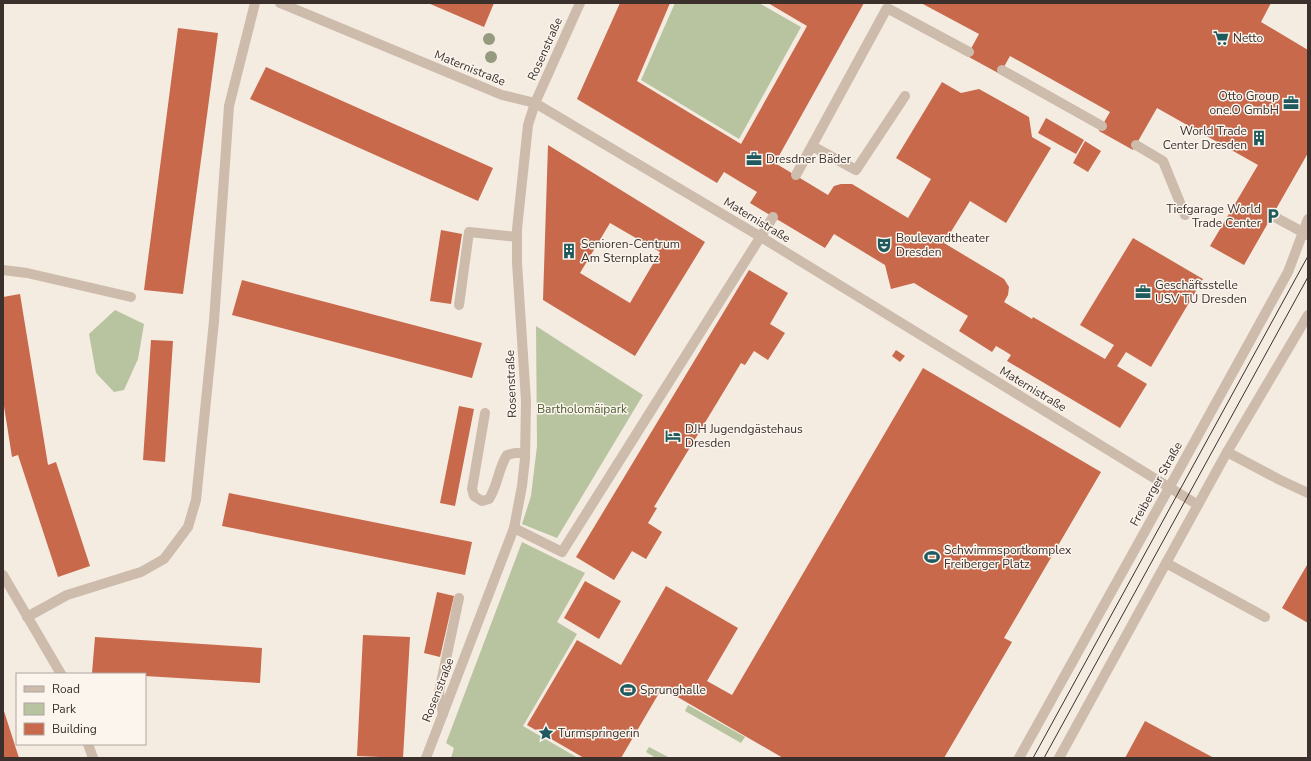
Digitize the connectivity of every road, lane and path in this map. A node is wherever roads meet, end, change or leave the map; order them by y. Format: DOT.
graph roads {
  1 [pos="255,3"];
  2 [pos="280,3"];
  3 [pos="580,3"];
  4 [pos="969,52"];
  5 [pos="1002,70"];
  6 [pos="905,96"];
  7 [pos="535,103"];
  8 [pos="1102,126"];
  9 [pos="1136,145"];
  10 [pos="812,146"];
  11 [pos="796,175"];
  12 [pos="1185,215"];
  13 [pos="1273,216"];
  14 [pos="773,217"];
  15 [pos="1308,219"];
  16 [pos="1305,234"];
  17 [pos="517,237"];
  18 [pos="761,237"];
  19 [pos="3,270"];
  20 [pos="131,297"];
  21 [pos="459,305"];
  22 [pos="1308,315"];
  23 [pos="484,413"];
  24 [pos="1227,452"];
  25 [pos="525,453"];
  26 [pos="1170,488"];
  27 [pos="1308,493"];
  28 [pos="1198,505"];
  29 [pos="514,528"];
  30 [pos="1166,563"];
  31 [pos="3,574"];
  32 [pos="460,598"];
  33 [pos="27,617"];
  34 [pos="1265,617"];
  35 [pos="60,673"];
  36 [pos="443,714"];
  37 [pos="88,745"];
  38 [pos="93,758"];
  39 [pos="426,758"];
  40 [pos="1019,758"];
  41 [pos="1060,758"];
  1 -- 33 [label="street"];
  2 -- 7 [label="street, Maternistraße"];
  3 -- 7 [label="street, Rosenstraße"];
  4 -- 10 [label="street"];
  5 -- 8 [label="street"];
  6 -- 10 [label="street"];
  7 -- 17 [label="street, Rosenstraße"];
  7 -- 18 [label="street, Maternistraße"];
  9 -- 12 [label="street"];
  10 -- 11 [label="street"];
  13 -- 16 [label="street"];
  14 -- 18 [label="street"];
  15 -- 16 [label="street, Freiberger Straße"];
  16 -- 26 [label="street, Freiberger Straße"];
  17 -- 21 [label="street"];
  17 -- 25 [label="street, Rosenstraße"];
  18 -- 26 [label="street, Maternistraße"];
  18 -- 29 [label="street"];
  19 -- 20 [label="street"];
  22 -- 24 [label="street"];
  23 -- 25 [label="street"];
  24 -- 27 [label="street"];
  24 -- 28 [label="street"];
  25 -- 29 [label="street, Rosenstraße"];
  26 -- 28 [label="street, Maternistraße"];
  26 -- 40 [label="street, Freiberger Straße"];
  28 -- 30 [label="street"];
  29 -- 36 [label="street, Rosenstraße"];
  30 -- 34 [label="street"];
  30 -- 41 [label="street"];
  31 -- 33 [label="street"];
  32 -- 36 [label="street"];
  33 -- 35 [label="street"];
  36 -- 39 [label="street, Rosenstraße"];
  37 -- 38 [label="street"];
}
